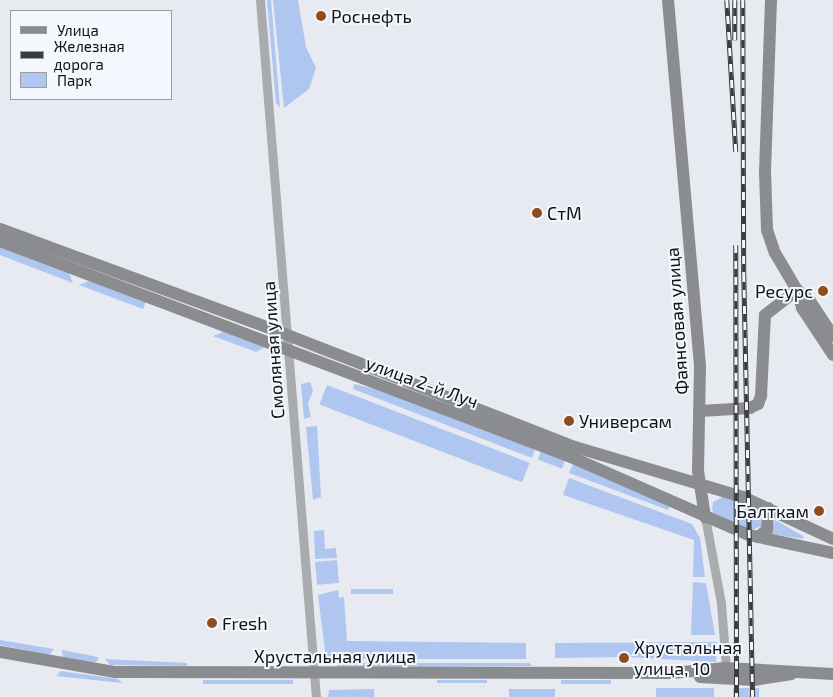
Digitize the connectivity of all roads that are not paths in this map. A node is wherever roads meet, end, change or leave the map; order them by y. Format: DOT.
graph roads {
  1 [pos="260,0"];
  2 [pos="668,0"];
  3 [pos="771,0"];
  4 [pos="0,229"];
  5 [pos="0,241"];
  6 [pos="797,290"];
  7 [pos="833,336"];
  8 [pos="288,337"];
  9 [pos="290,352"];
  10 [pos="833,355"];
  11 [pos="700,410"];
  12 [pos="700,484"];
  13 [pos="768,508"];
  14 [pos="704,517"];
  15 [pos="758,537"];
  16 [pos="833,539"];
  17 [pos="833,553"];
  18 [pos="0,652"];
  19 [pos="726,668"];
  20 [pos="314,673"];
  21 [pos="672,673"];
  22 [pos="795,674"];
  23 [pos="833,674"];
  24 [pos="316,697"];
  1 -- 8 [label="street, Смоляная улица"];
  2 -- 11 [label="street, Фаянсовая улица"];
  3 -- 6 [label="street"];
  4 -- 8 [label="street, улица 2-й Луч"];
  5 -- 9 [label="street, улица 2-й Луч"];
  6 -- 7 [label="street"];
  6 -- 10 [label="street"];
  6 -- 11 [label="street"];
  8 -- 9 [label="street, Смоляная улица"];
  8 -- 12 [label="street, улица 2-й Луч"];
  9 -- 14 [label="street, улица 2-й Луч"];
  9 -- 20 [label="street, Смоляная улица"];
  11 -- 12 [label="street, Фаянсовая улица"];
  12 -- 13 [label="street, улица 2-й Луч"];
  12 -- 14 [label="street, Фаянсовая улица"];
  13 -- 15 [label="street"];
  13 -- 16 [label="street, улица 2-й Луч"];
  14 -- 15 [label="street, улица 2-й Луч"];
  14 -- 19 [label="street, Фаянсовая улица"];
  15 -- 17 [label="street, улица 2-й Луч"];
  18 -- 20 [label="street, Хрустальная улица"];
  19 -- 21 [label="street, Хрустальная улица"];
  19 -- 22 [label="street, Хрустальная улица"];
  20 -- 21 [label="street, Хрустальная улица"];
  20 -- 24 [label="street, Смоляная улица"];
  21 -- 22 [label="street, Хрустальная улица"];
  22 -- 23 [label="street, Хрустальная улица"];
}
